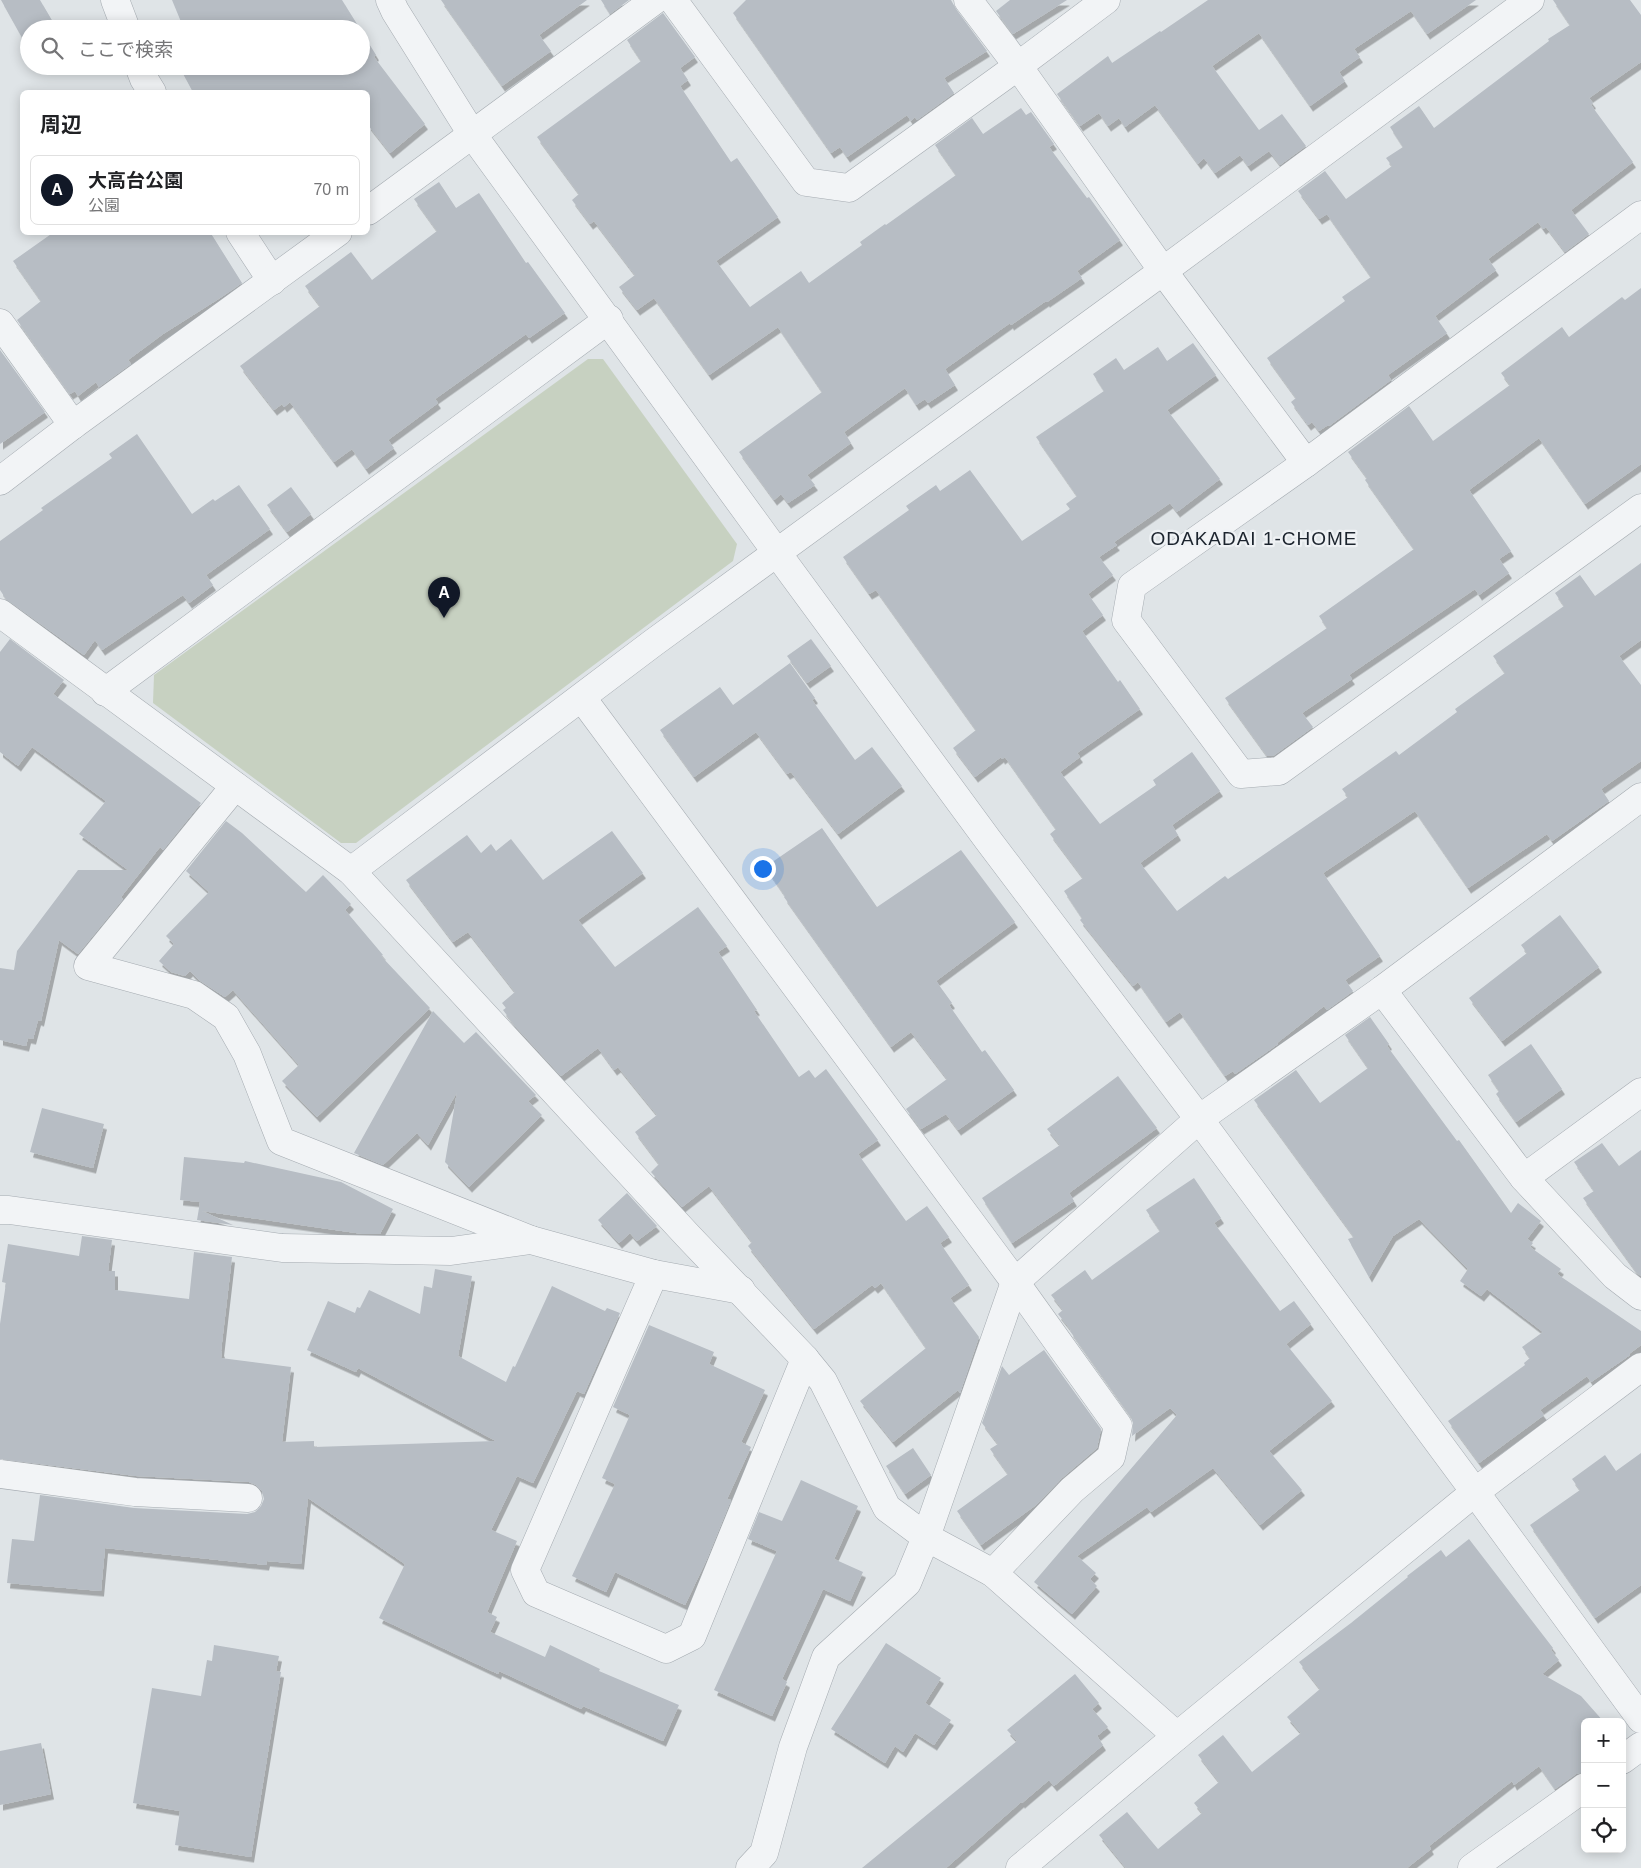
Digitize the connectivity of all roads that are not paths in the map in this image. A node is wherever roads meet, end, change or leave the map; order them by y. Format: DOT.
graph roads {
  1 [pos="116,0"];
  2 [pos="390,0"];
  3 [pos="655,0"];
  4 [pos="673,0"];
  5 [pos="968,0"];
  6 [pos="1106,0"];
  7 [pos="1530,0"];
  8 [pos="123,20"];
  9 [pos="1018,66"];
  10 [pos="142,75"];
  11 [pos="151,90"];
  12 [pos="472,134"];
  13 [pos="370,210"];
  14 [pos="1641,215"];
  15 [pos="242,235"];
  16 [pos="334,235"];
  17 [pos="1164,271"];
  18 [pos="272,281"];
  19 [pos="609,319"];
  20 [pos="0,324"];
  21 [pos="73,425"];
  22 [pos="1306,463"];
  23 [pos="0,481"];
  24 [pos="1641,508"];
  25 [pos="777,553"];
  26 [pos="0,613"];
  27 [pos="105,692"];
  28 [pos="582,698"];
  29 [pos="235,786"];
  30 [pos="1641,798"];
  31 [pos="351,871"];
  32 [pos="1382,990"];
  33 [pos="1641,1092"];
  34 [pos="1199,1119"];
  35 [pos="1524,1178"];
  36 [pos="0,1210"];
  37 [pos="531,1240"];
  38 [pos="654,1274"];
  39 [pos="1015,1282"];
  40 [pos="741,1290"];
  41 [pos="1641,1296"];
  42 [pos="804,1359"];
  43 [pos="1641,1367"];
  44 [pos="0,1474"];
  45 [pos="1475,1492"];
  46 [pos="248,1498"];
  47 [pos="926,1537"];
  48 [pos="992,1573"];
  49 [pos="1641,1719"];
  50 [pos="1177,1736"];
  51 [pos="1641,1746"];
  52 [pos="1626,1757"];
  53 [pos="1581,1790"];
  54 [pos="1476,1867"];
  55 [pos="750,1868"];
  56 [pos="1020,1868"];
  1 -- 8 [label="street"];
  2 -- 12 [label="street"];
  3 -- 12 [label="street"];
  4 -- 9 [label="street"];
  5 -- 9 [label="street"];
  6 -- 9 [label="street"];
  7 -- 17 [label="street"];
  9 -- 17 [label="street"];
  10 -- 11 [label="street"];
  12 -- 13 [label="street"];
  12 -- 19 [label="street"];
  14 -- 22 [label="street"];
  15 -- 18 [label="street"];
  16 -- 18 [label="street"];
  17 -- 22 [label="street"];
  17 -- 25 [label="street"];
  18 -- 21 [label="street"];
  19 -- 25 [label="street"];
  19 -- 27 [label="street"];
  20 -- 21 [label="street"];
  21 -- 23 [label="street"];
  22 -- 24 [label="street"];
  25 -- 28 [label="street"];
  25 -- 34 [label="street"];
  26 -- 27 [label="street"];
  27 -- 29 [label="street"];
  28 -- 31 [label="street"];
  28 -- 39 [label="street"];
  29 -- 31 [label="street"];
  29 -- 37 [label="street"];
  30 -- 32 [label="street"];
  31 -- 40 [label="street"];
  32 -- 34 [label="street"];
  32 -- 35 [label="street"];
  33 -- 35 [label="street"];
  34 -- 39 [label="street"];
  34 -- 45 [label="street"];
  35 -- 41 [label="street"];
  36 -- 37 [label="street"];
  37 -- 38 [label="street"];
  38 -- 40 [label="street"];
  38 -- 42 [label="street"];
  39 -- 47 [label="street"];
  39 -- 48 [label="street"];
  40 -- 42 [label="street"];
  42 -- 47 [label="street"];
  43 -- 45 [label="street"];
  44 -- 46 [label="street"];
  45 -- 49 [label="street"];
  45 -- 50 [label="street"];
  47 -- 48 [label="street"];
  47 -- 55 [label="street"];
  48 -- 50 [label="street"];
  50 -- 56 [label="street"];
  51 -- 52 [label="street"];
  53 -- 54 [label="street"];
}
